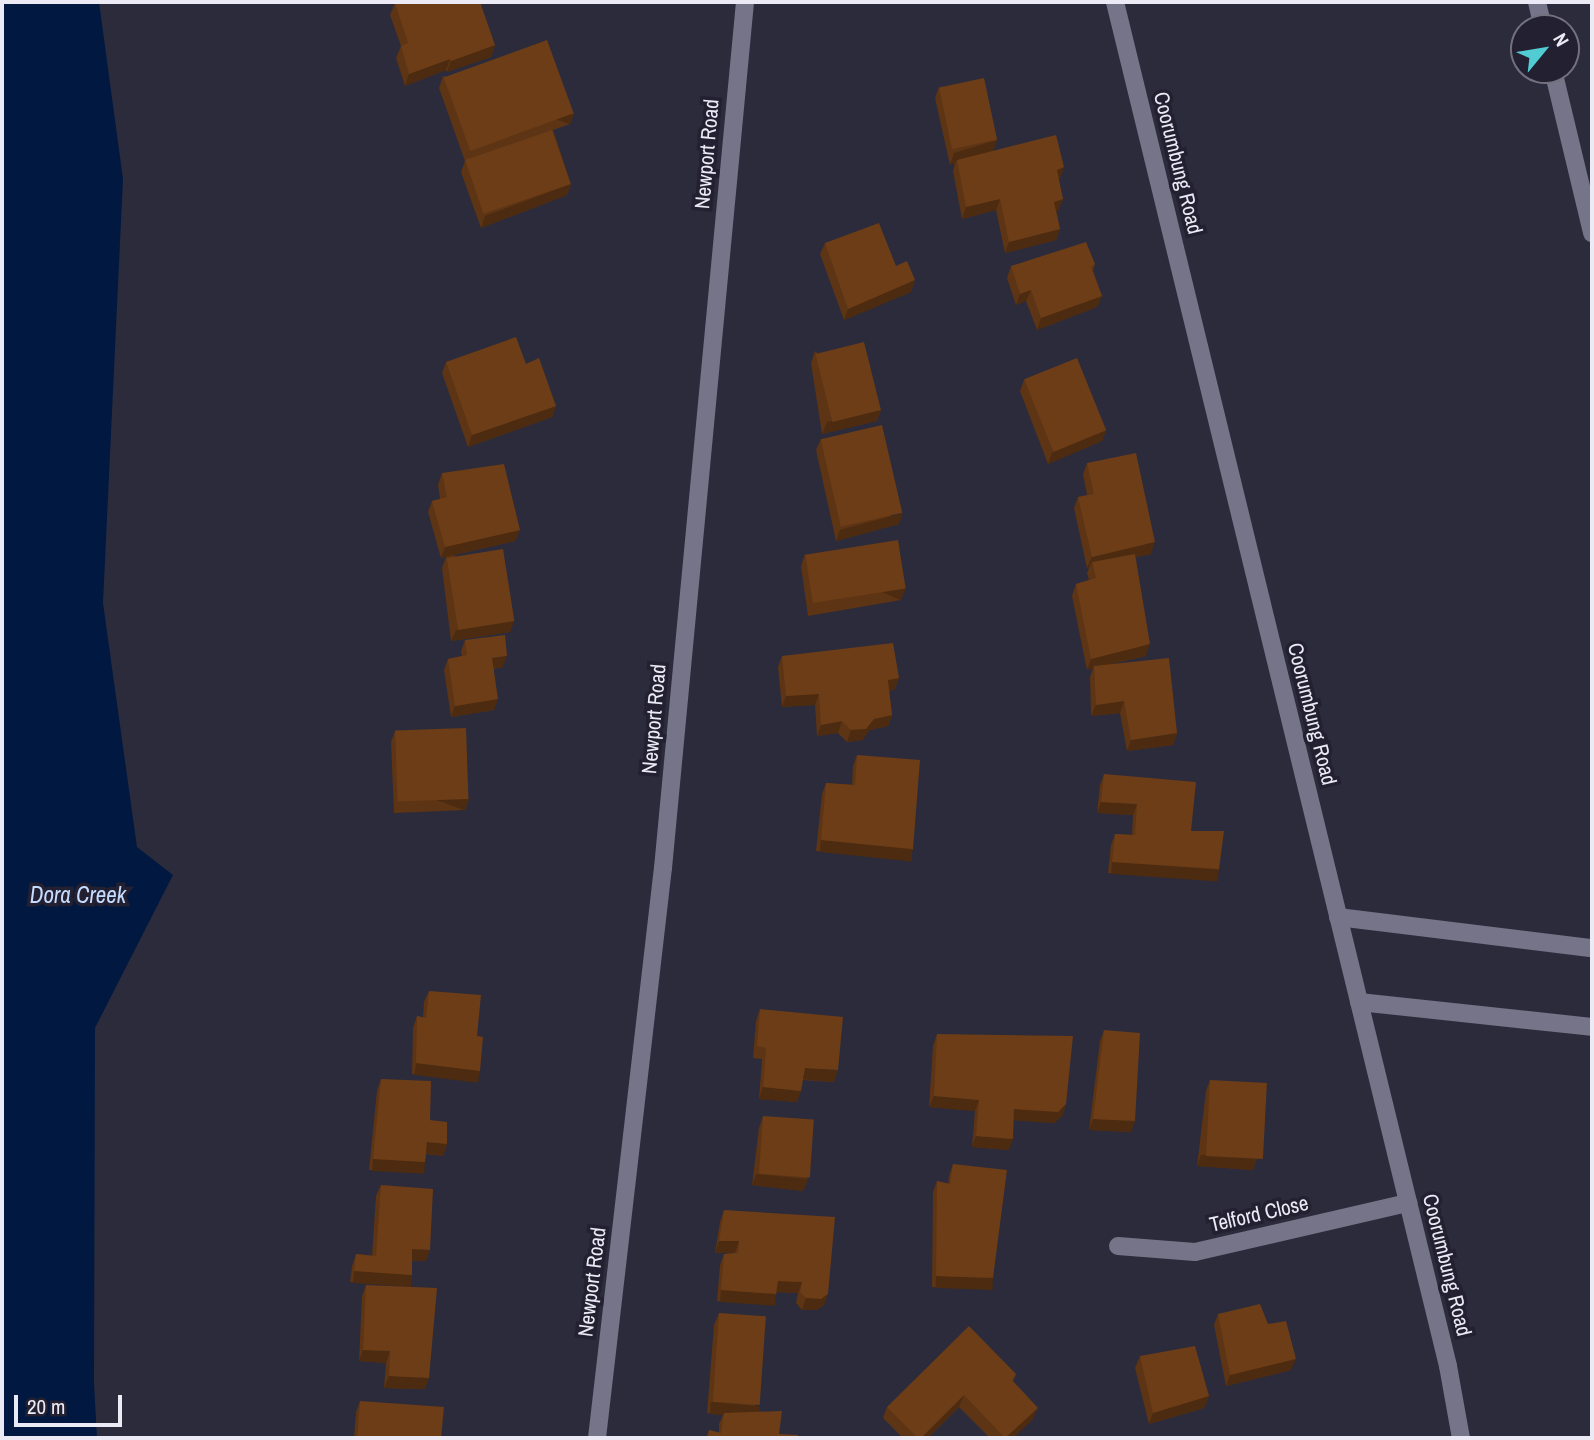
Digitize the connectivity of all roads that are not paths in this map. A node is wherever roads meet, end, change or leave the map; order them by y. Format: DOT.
graph roads {
  1 [pos="745,2"];
  2 [pos="1115,2"];
  3 [pos="1556,84"];
  4 [pos="1592,233"];
  5 [pos="1338,917"];
  6 [pos="1592,948"];
  7 [pos="1359,1002"];
  8 [pos="1592,1027"];
  9 [pos="1408,1203"];
  10 [pos="1118,1246"];
  11 [pos="597,1438"];
  12 [pos="1461,1438"];
  1 -- 11 [label="street, Newport Road"];
  2 -- 5 [label="street, Coorumbung Road"];
  3 -- 4 [label="street"];
  5 -- 6 [label="street"];
  5 -- 7 [label="street, Coorumbung Road"];
  7 -- 8 [label="street"];
  7 -- 9 [label="street, Coorumbung Road"];
  9 -- 10 [label="street, Telford Close"];
  9 -- 12 [label="street, Coorumbung Road"];
}
